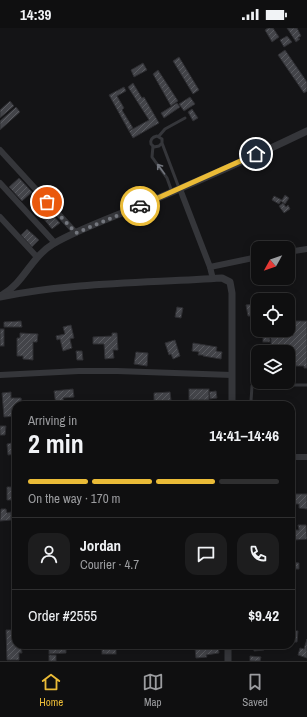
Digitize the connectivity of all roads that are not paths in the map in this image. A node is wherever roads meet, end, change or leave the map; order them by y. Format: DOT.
graph roads {
  1 [pos="185,118"];
  2 [pos="307,132"];
  3 [pos="159,136"];
  4 [pos="162,143"];
  5 [pos="152,146"];
  6 [pos="0,150"];
  7 [pos="0,184"];
  8 [pos="180,189"];
  9 [pos="172,192"];
  10 [pos="0,217"];
  11 [pos="76,233"];
  12 [pos="55,243"];
  13 [pos="307,249"];
  14 [pos="295,251"];
  15 [pos="37,257"];
  16 [pos="251,258"];
  17 [pos="210,267"];
  18 [pos="213,279"];
  19 [pos="20,281"];
  20 [pos="26,292"];
  21 [pos="0,296"];
  22 [pos="0,375"];
  23 [pos="232,375"];
  24 [pos="307,385"];
  25 [pos="232,401"];
  26 [pos="251,401"];
  27 [pos="295,457"];
  28 [pos="307,457"];
  29 [pos="228,649"];
  30 [pos="228,661"];
  1 -- 3 [label="lane"];
  2 -- 8 [label="street"];
  3 -- 4 [label="lane"];
  3 -- 5 [label="lane"];
  4 -- 5 [label="lane"];
  4 -- 8 [label="lane"];
  9 -- 5 [label="lane, one-way"];
  6 -- 11 [label="street"];
  7 -- 12 [label="street"];
  8 -- 9 [label="street"];
  8 -- 17 [label="street"];
  9 -- 11 [label="street"];
  10 -- 15 [label="street"];
  11 -- 12 [label="street"];
  12 -- 15 [label="street"];
  13 -- 14 [label="street"];
  15 -- 19 [label="street"];
  16 -- 17 [label="street"];
  17 -- 18 [label="street"];
  18 -- 20 [label="street"];
  18 -- 23 [label="street"];
  19 -- 20 [label="street"];
  19 -- 21 [label="street"];
  20 -- 21 [label="street"];
  22 -- 23 [label="street"];
  23 -- 25 [label="street"];
  24 -- 26 [label="lane"];
  27 -- 28 [label="street"];
  29 -- 30 [label="street"];
}
